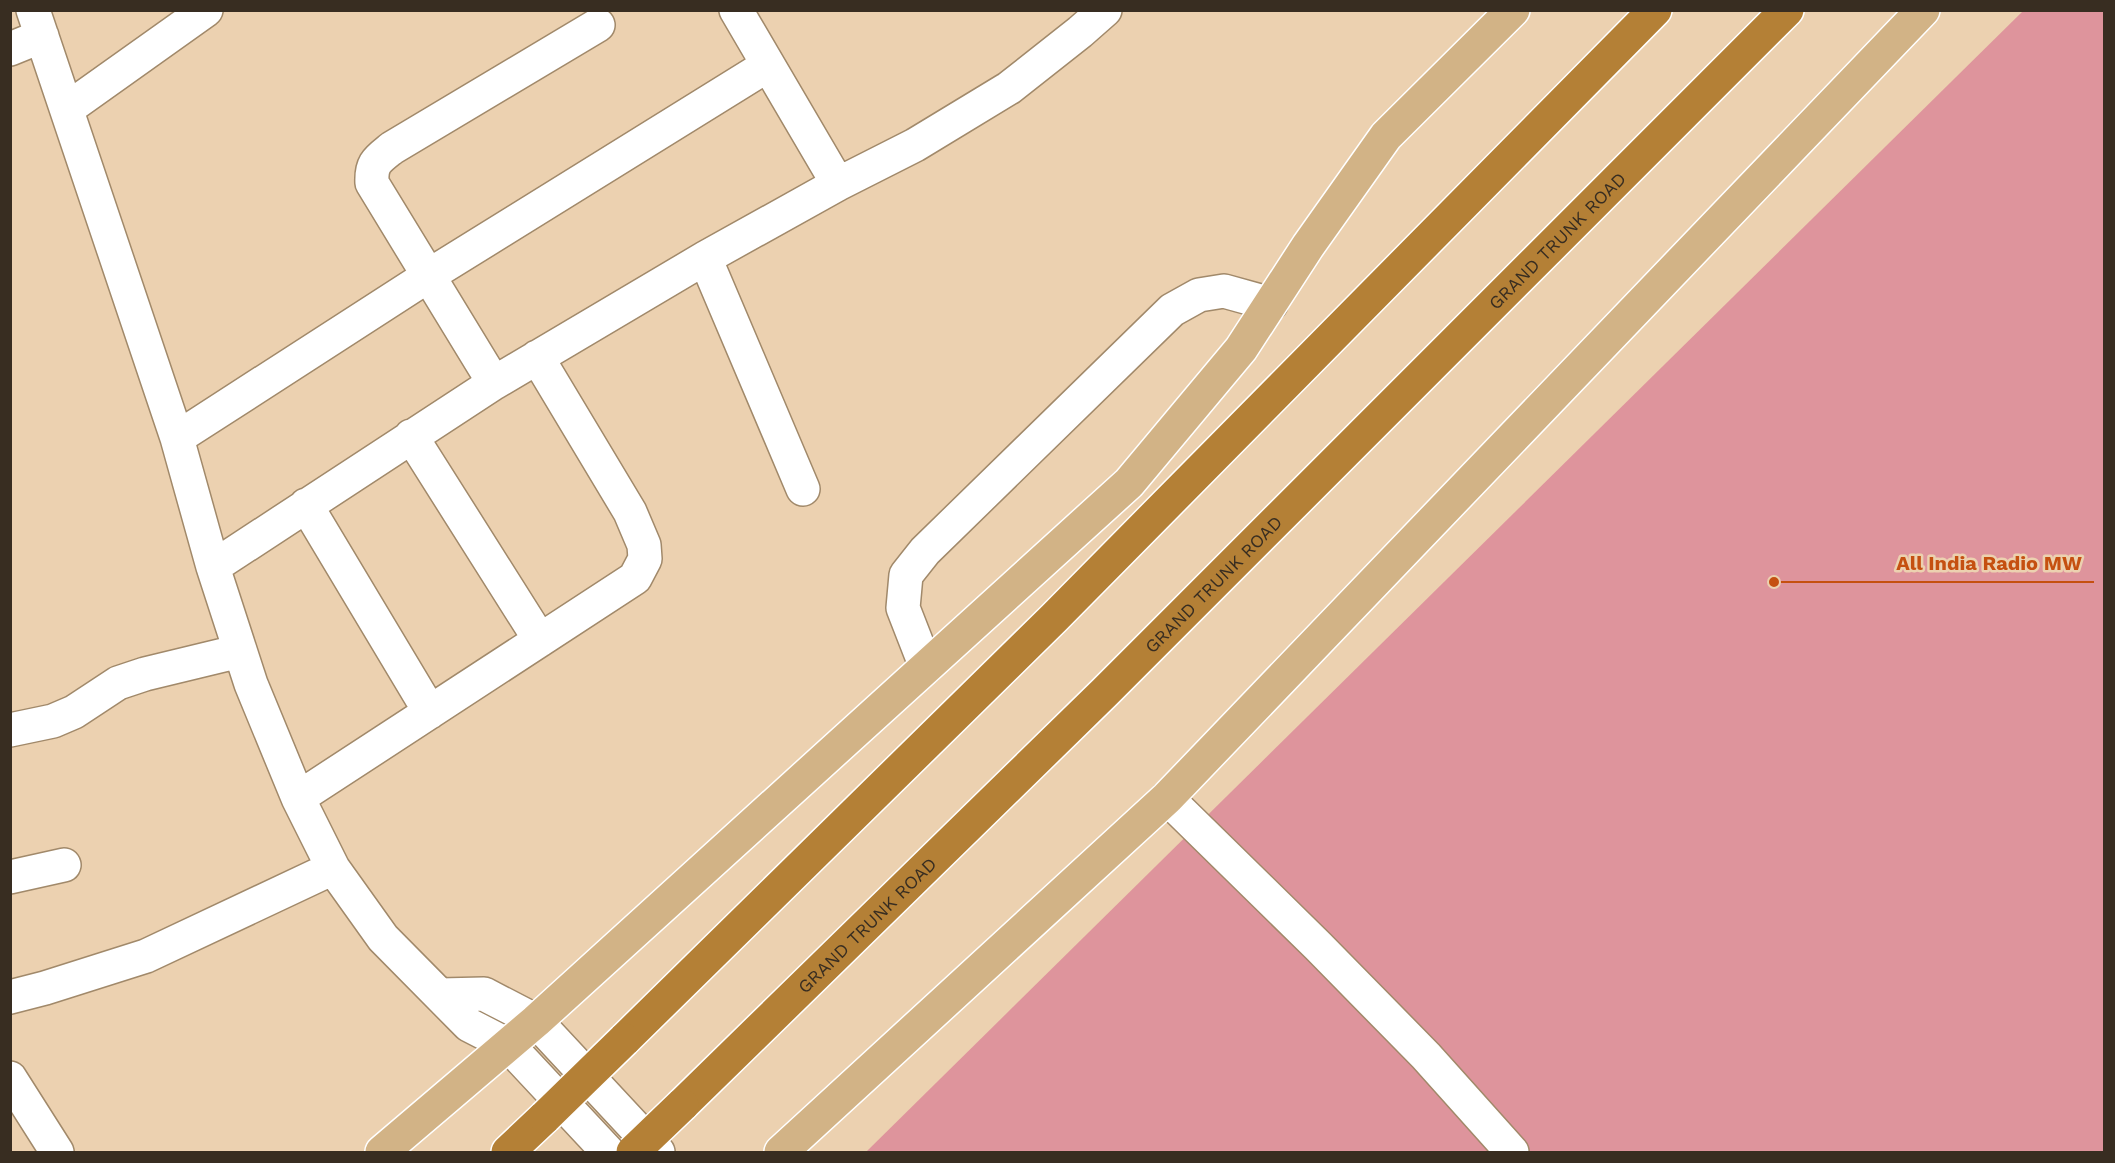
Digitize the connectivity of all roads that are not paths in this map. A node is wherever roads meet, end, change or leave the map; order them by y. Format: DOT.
graph roads {
  1 [pos="206,10"];
  2 [pos="736,10"];
  3 [pos="1105,10"];
  4 [pos="1513,10"];
  5 [pos="1654,10"];
  6 [pos="1787,10"];
  7 [pos="1923,10"];
  8 [pos="37,23"];
  9 [pos="598,25"];
  10 [pos="10,49"];
  11 [pos="768,65"];
  12 [pos="67,109"];
  13 [pos="838,184"];
  14 [pos="705,258"];
  15 [pos="428,276"];
  16 [pos="1271,304"];
  17 [pos="537,357"];
  18 [pos="494,383"];
  19 [pos="411,436"];
  20 [pos="177,438"];
  21 [pos="803,489"];
  22 [pos="306,505"];
  23 [pos="213,567"];
  24 [pos="540,640"];
  25 [pos="240,651"];
  26 [pos="926,667"];
  27 [pos="430,712"];
  28 [pos="10,730"];
  29 [pos="298,798"];
  30 [pos="1167,798"];
  31 [pos="64,865"];
  32 [pos="333,868"];
  33 [pos="10,877"];
  34 [pos="440,995"];
  35 [pos="10,997"];
  36 [pos="536,1021"];
  37 [pos="508,1045"];
  38 [pos="10,1078"];
  39 [pos="57,1152"];
  40 [pos="382,1152"];
  41 [pos="508,1152"];
  42 [pos="608,1152"];
  43 [pos="633,1152"];
  44 [pos="658,1152"];
  45 [pos="782,1152"];
  46 [pos="1512,1152"];
  1 -- 12 [label="street"];
  2 -- 11 [label="street"];
  3 -- 13 [label="street"];
  4 -- 16 [label="main road"];
  5 -- 41 [label="highway, bridge"];
  6 -- 43 [label="highway, GRAND TRUNK ROAD, bridge"];
  7 -- 30 [label="main road"];
  8 -- 10 [label="street"];
  8 -- 12 [label="street"];
  9 -- 15 [label="street"];
  11 -- 13 [label="street"];
  11 -- 15 [label="street"];
  12 -- 20 [label="street"];
  13 -- 14 [label="street"];
  14 -- 17 [label="street"];
  14 -- 21 [label="street"];
  15 -- 18 [label="street"];
  15 -- 20 [label="street"];
  16 -- 26 [label="main road"];
  16 -- 26 [label="street"];
  17 -- 18 [label="street"];
  17 -- 24 [label="street"];
  18 -- 19 [label="street"];
  19 -- 22 [label="street"];
  19 -- 24 [label="street"];
  20 -- 23 [label="street"];
  22 -- 23 [label="street"];
  22 -- 27 [label="street"];
  23 -- 25 [label="street"];
  24 -- 27 [label="street"];
  25 -- 28 [label="street"];
  25 -- 29 [label="street"];
  26 -- 36 [label="main road"];
  27 -- 29 [label="street"];
  29 -- 32 [label="street"];
  30 -- 45 [label="main road"];
  30 -- 46 [label="street"];
  31 -- 33 [label="street"];
  32 -- 34 [label="street"];
  32 -- 35 [label="street"];
  34 -- 36 [label="street"];
  34 -- 37 [label="street"];
  36 -- 37 [label="main road"];
  36 -- 44 [label="street"];
  37 -- 40 [label="main road"];
  37 -- 42 [label="street"];
  38 -- 39 [label="street"];
}
